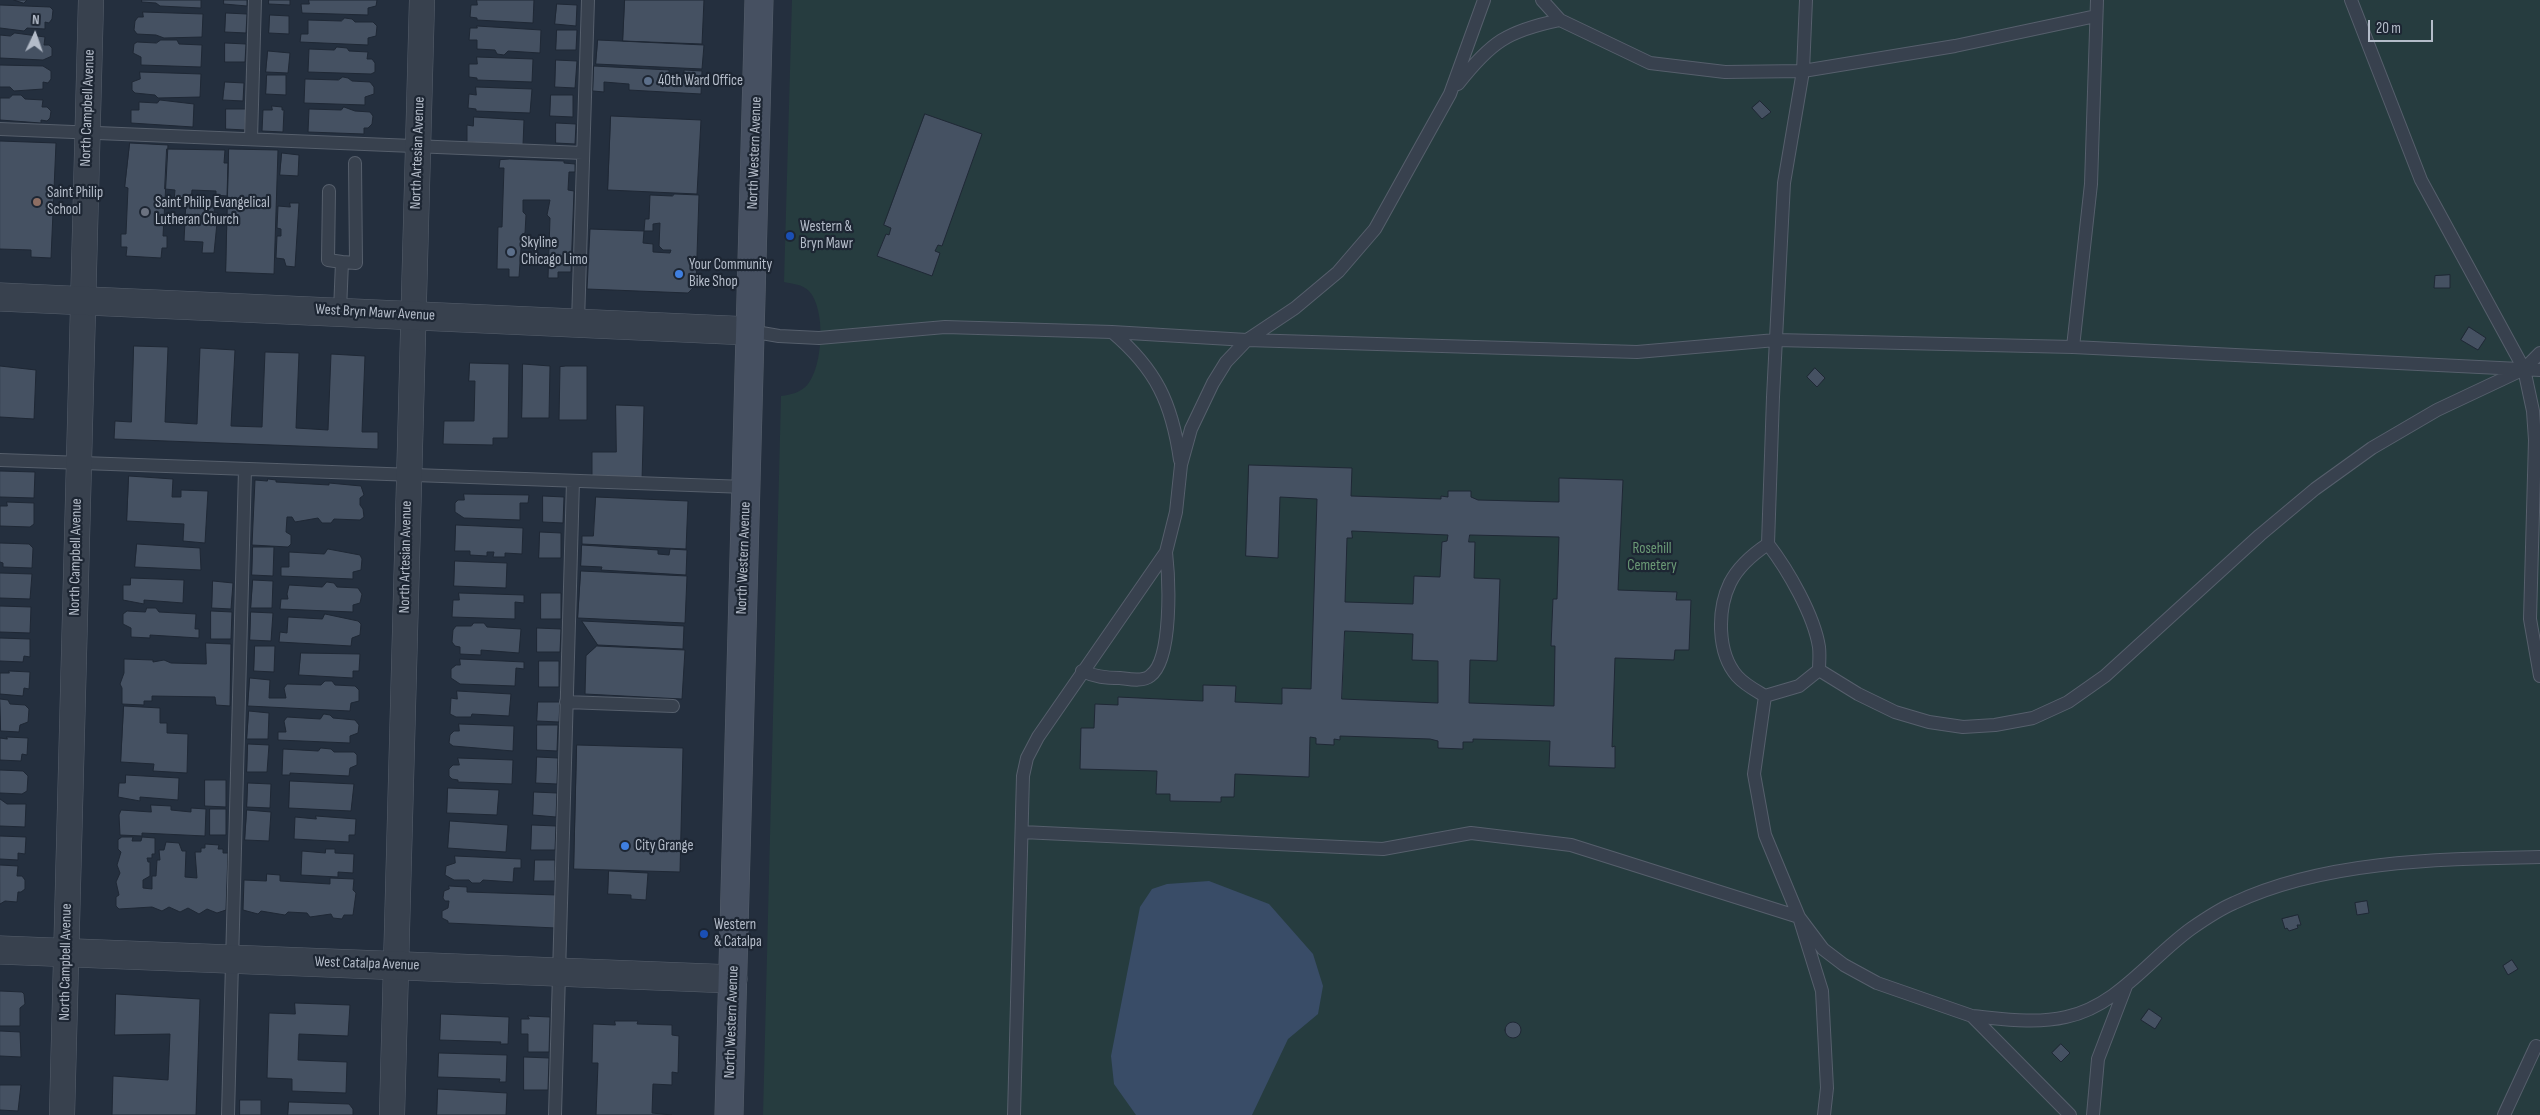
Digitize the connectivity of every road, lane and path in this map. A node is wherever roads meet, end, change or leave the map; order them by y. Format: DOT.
graph roads {
  1 [pos="91,0"];
  2 [pos="255,0"];
  3 [pos="422,0"];
  4 [pos="588,0"];
  5 [pos="759,0"];
  6 [pos="1484,0"];
  7 [pos="1542,0"];
  8 [pos="1806,0"];
  9 [pos="2097,0"];
  10 [pos="2351,0"];
  11 [pos="2096,16"];
  12 [pos="1560,20"];
  13 [pos="1803,70"];
  14 [pos="1450,94"];
  15 [pos="0,129"];
  16 [pos="87,133"];
  17 [pos="251,139"];
  18 [pos="418,146"];
  19 [pos="583,153"];
  20 [pos="355,163"];
  21 [pos="328,191"];
  22 [pos="342,262"];
  23 [pos="0,297"];
  24 [pos="82,300"];
  25 [pos="340,311"];
  26 [pos="413,314"];
  27 [pos="578,322"];
  28 [pos="750,331"];
  29 [pos="1112,332"];
  30 [pos="1247,340"];
  31 [pos="1776,340"];
  32 [pos="2073,347"];
  33 [pos="2540,353"];
  34 [pos="2524,369"];
  35 [pos="2540,370"];
  36 [pos="0,460"];
  37 [pos="78,463"];
  38 [pos="1181,465"];
  39 [pos="245,469"];
  40 [pos="408,475"];
  41 [pos="572,481"];
  42 [pos="746,487"];
  43 [pos="1768,544"];
  44 [pos="1166,552"];
  45 [pos="1819,670"];
  46 [pos="1082,671"];
  47 [pos="2540,676"];
  48 [pos="1765,696"];
  49 [pos="566,702"];
  50 [pos="673,706"];
  51 [pos="1022,832"];
  52 [pos="2540,857"];
  53 [pos="1798,917"];
  54 [pos="0,950"];
  55 [pos="66,953"];
  56 [pos="232,959"];
  57 [pos="396,965"];
  58 [pos="558,972"];
  59 [pos="733,979"];
  60 [pos="2126,985"];
  61 [pos="1972,1016"];
  62 [pos="2539,1044"];
  63 [pos="62,1115"];
  64 [pos="228,1115"];
  65 [pos="392,1115"];
  66 [pos="555,1115"];
  67 [pos="729,1115"];
  68 [pos="1014,1115"];
  69 [pos="1824,1115"];
  70 [pos="2070,1115"];
  71 [pos="2093,1115"];
  72 [pos="2504,1115"];
  1 -- 16 [label="street, North Campbell Avenue"];
  2 -- 17 [label="lane"];
  3 -- 18 [label="street, North Artesian Avenue"];
  4 -- 19 [label="lane"];
  5 -- 28 [label="main road, North Western Avenue"];
  6 -- 14 [label="lane"];
  7 -- 12 [label="lane"];
  8 -- 13 [label="lane"];
  9 -- 11 [label="lane"];
  10 -- 34 [label="lane"];
  11 -- 13 [label="lane"];
  11 -- 32 [label="lane"];
  12 -- 13 [label="lane"];
  12 -- 14 [label="lane"];
  13 -- 31 [label="lane"];
  14 -- 30 [label="lane"];
  15 -- 16 [label="lane"];
  16 -- 17 [label="lane"];
  16 -- 24 [label="street, North Campbell Avenue"];
  17 -- 18 [label="lane"];
  18 -- 19 [label="lane"];
  18 -- 26 [label="street, North Artesian Avenue"];
  19 -- 27 [label="lane"];
  20 -- 22 [label="lane"];
  21 -- 22 [label="lane"];
  22 -- 25 [label="lane"];
  23 -- 24 [label="street, West Bryn Mawr Avenue"];
  24 -- 25 [label="street, West Bryn Mawr Avenue"];
  24 -- 37 [label="street, North Campbell Avenue"];
  25 -- 26 [label="street, West Bryn Mawr Avenue"];
  26 -- 27 [label="street, West Bryn Mawr Avenue"];
  26 -- 40 [label="street, North Artesian Avenue"];
  27 -- 28 [label="street, West Bryn Mawr Avenue"];
  28 -- 29 [label="lane"];
  28 -- 42 [label="main road, North Western Avenue"];
  29 -- 30 [label="lane"];
  29 -- 38 [label="lane"];
  30 -- 31 [label="lane"];
  30 -- 38 [label="lane"];
  31 -- 32 [label="lane"];
  31 -- 43 [label="lane"];
  32 -- 34 [label="lane"];
  33 -- 34 [label="lane"];
  34 -- 35 [label="lane"];
  34 -- 45 [label="lane"];
  34 -- 47 [label="lane"];
  36 -- 37 [label="lane"];
  37 -- 39 [label="lane"];
  37 -- 55 [label="street, North Campbell Avenue"];
  38 -- 44 [label="lane"];
  39 -- 40 [label="lane"];
  39 -- 56 [label="lane"];
  40 -- 41 [label="lane"];
  40 -- 57 [label="street, North Artesian Avenue"];
  41 -- 42 [label="lane"];
  41 -- 49 [label="lane"];
  42 -- 59 [label="main road, North Western Avenue"];
  43 -- 45 [label="lane"];
  43 -- 48 [label="lane"];
  44 -- 46 [label="lane"];
  44 -- 46 [label="lane"];
  45 -- 48 [label="lane"];
  46 -- 51 [label="lane"];
  48 -- 53 [label="lane"];
  49 -- 50 [label="lane"];
  49 -- 58 [label="lane"];
  51 -- 53 [label="lane"];
  51 -- 68 [label="lane"];
  52 -- 60 [label="lane"];
  53 -- 61 [label="lane"];
  53 -- 69 [label="lane"];
  54 -- 55 [label="street, West Catalpa Avenue"];
  55 -- 56 [label="street, West Catalpa Avenue"];
  55 -- 63 [label="street, North Campbell Avenue"];
  56 -- 57 [label="street, West Catalpa Avenue"];
  56 -- 64 [label="lane"];
  57 -- 58 [label="street, West Catalpa Avenue"];
  57 -- 65 [label="street, North Artesian Avenue"];
  58 -- 59 [label="street, West Catalpa Avenue"];
  58 -- 66 [label="lane"];
  59 -- 67 [label="main road, North Western Avenue"];
  60 -- 61 [label="lane"];
  60 -- 71 [label="lane"];
  61 -- 70 [label="lane"];
  62 -- 72 [label="lane"];
}
